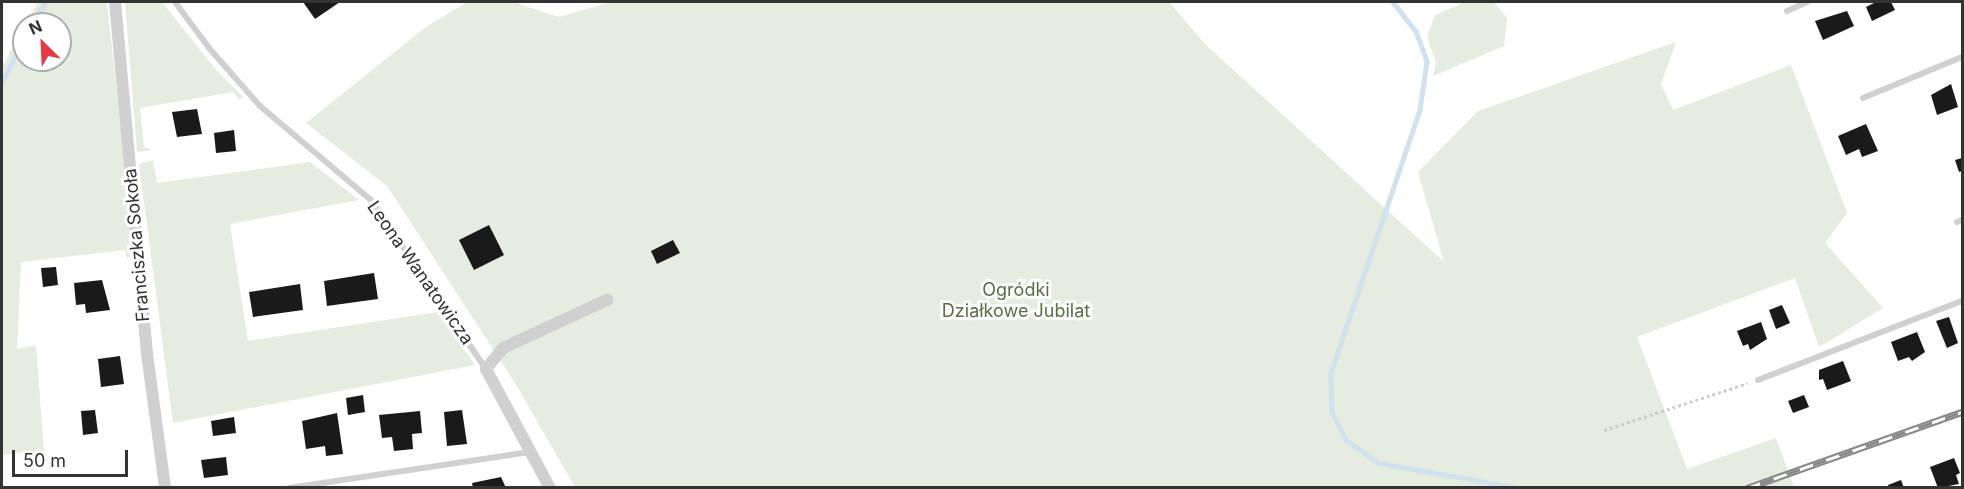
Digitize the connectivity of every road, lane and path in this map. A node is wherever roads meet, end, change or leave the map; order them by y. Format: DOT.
graph roads {
  1 [pos="115,2"];
  2 [pos="175,2"];
  3 [pos="1807,2"];
  4 [pos="1787,11"];
  5 [pos="1962,57"];
  6 [pos="1863,98"];
  7 [pos="608,300"];
  8 [pos="1962,301"];
  9 [pos="486,369"];
  10 [pos="1758,380"];
  11 [pos="1604,430"];
  12 [pos="531,452"];
  13 [pos="165,488"];
  14 [pos="290,488"];
  15 [pos="550,488"];
  1 -- 13 [label="street, Franciszka Sokoła"];
  2 -- 9 [label="lane, Leona Wanatowicza"];
  3 -- 4 [label="lane"];
  5 -- 6 [label="lane"];
  7 -- 9 [label="street, Leona Wanatowicza"];
  8 -- 10 [label="lane"];
  9 -- 12 [label="street, Leona Wanatowicza"];
  10 -- 11 [label="path"];
  12 -- 14 [label="lane"];
  12 -- 15 [label="street, Leona Wanatowicza"];
}
